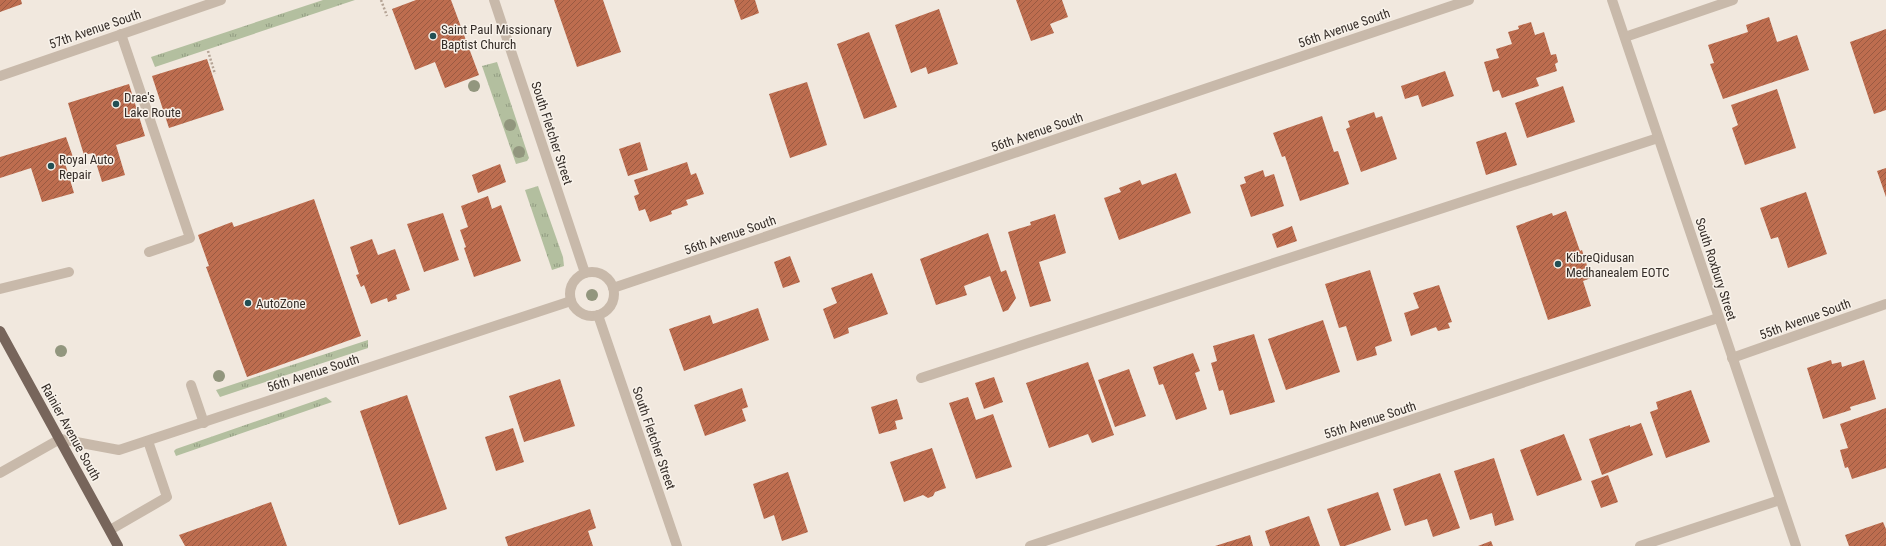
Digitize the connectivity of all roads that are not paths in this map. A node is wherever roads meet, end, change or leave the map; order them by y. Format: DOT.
graph roads {
  1 [pos="221,0"];
  2 [pos="494,0"];
  3 [pos="1469,0"];
  4 [pos="1612,0"];
  5 [pos="1733,0"];
  6 [pos="121,34"];
  7 [pos="1625,37"];
  8 [pos="42,61"];
  9 [pos="0,76"];
  10 [pos="0,82"];
  11 [pos="1658,138"];
  12 [pos="149,252"];
  13 [pos="69,272"];
  14 [pos="585,274"];
  15 [pos="613,288"];
  16 [pos="0,289"];
  17 [pos="572,301"];
  18 [pos="1886,304"];
  19 [pos="598,315"];
  20 [pos="1718,318"];
  21 [pos="0,331"];
  22 [pos="1732,358"];
  23 [pos="921,378"];
  24 [pos="191,385"];
  25 [pos="204,423"];
  26 [pos="60,439"];
  27 [pos="148,441"];
  28 [pos="0,473"];
  29 [pos="1780,500"];
  30 [pos="110,530"];
  31 [pos="118,546"];
  32 [pos="677,546"];
  33 [pos="1030,546"];
  34 [pos="1640,546"];
  35 [pos="1796,546"];
  1 -- 6 [label="street, 57th Avenue South"];
  2 -- 14 [label="street, South Fletcher Street"];
  3 -- 15 [label="street, 56th Avenue South"];
  4 -- 7 [label="street, South Roxbury Street"];
  5 -- 7 [label="street"];
  6 -- 8 [label="street, 57th Avenue South"];
  6 -- 12 [label="street"];
  7 -- 11 [label="street, South Roxbury Street"];
  8 -- 9 [label="street, 57th Avenue South"];
  8 -- 10 [label="street"];
  11 -- 20 [label="street, South Roxbury Street"];
  11 -- 23 [label="street"];
  13 -- 16 [label="street"];
  14 -- 15 [label="street"];
  14 -- 17 [label="street"];
  15 -- 19 [label="street"];
  17 -- 19 [label="street"];
  17 -- 25 [label="street, 56th Avenue South"];
  18 -- 22 [label="street, 55th Avenue South"];
  19 -- 32 [label="street, South Fletcher Street"];
  20 -- 22 [label="street, South Roxbury Street"];
  20 -- 33 [label="street, 55th Avenue South"];
  21 -- 26 [label="main road, Rainier Avenue South"];
  22 -- 29 [label="street, South Roxbury Street"];
  24 -- 25 [label="street"];
  25 -- 27 [label="street, 56th Avenue South"];
  26 -- 27 [label="street, 56th Avenue South"];
  26 -- 28 [label="street"];
  26 -- 30 [label="main road, Rainier Avenue South"];
  27 -- 30 [label="street"];
  29 -- 34 [label="street"];
  29 -- 35 [label="street, South Roxbury Street"];
  30 -- 31 [label="main road, Rainier Avenue South"];
}
